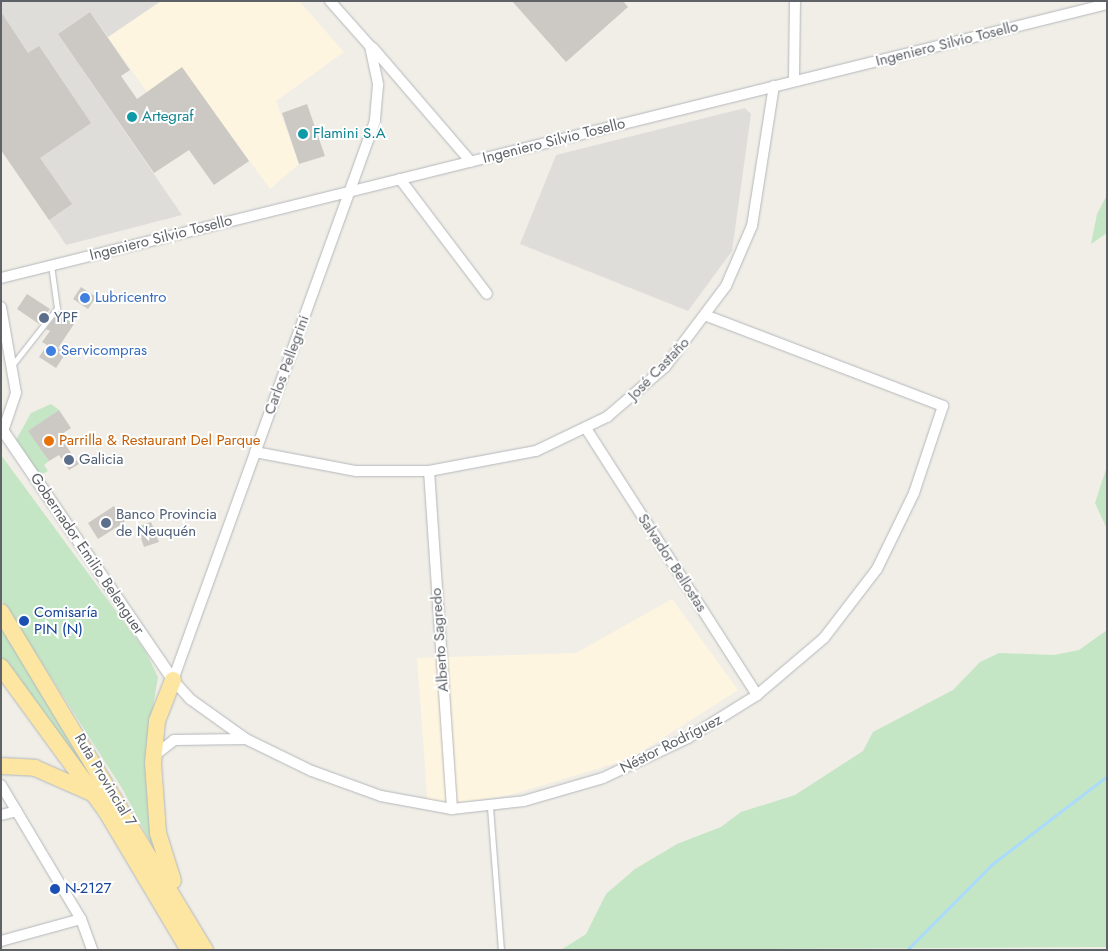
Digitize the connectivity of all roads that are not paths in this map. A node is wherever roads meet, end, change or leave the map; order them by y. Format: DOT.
graph roads {
  1 [pos="330,1"];
  2 [pos="794,1"];
  3 [pos="1107,4"];
  4 [pos="370,46"];
  5 [pos="794,81"];
  6 [pos="774,86"];
  7 [pos="471,162"];
  8 [pos="400,179"];
  9 [pos="352,191"];
  10 [pos="50,265"];
  11 [pos="1,278"];
  12 [pos="487,294"];
  13 [pos="1,307"];
  14 [pos="707,316"];
  15 [pos="13,364"];
  16 [pos="2,429"];
  17 [pos="587,430"];
  18 [pos="255,452"];
  19 [pos="429,471"];
  20 [pos="1,612"];
  21 [pos="1,667"];
  22 [pos="173,680"];
  23 [pos="757,695"];
  24 [pos="246,740"];
  25 [pos="153,763"];
  26 [pos="1,766"];
  27 [pos="1,785"];
  28 [pos="94,794"];
  29 [pos="490,807"];
  30 [pos="452,809"];
  31 [pos="17,811"];
  32 [pos="1,815"];
  33 [pos="82,919"];
  34 [pos="193,930"];
  35 [pos="1,941"];
  36 [pos="92,950"];
  37 [pos="189,950"];
  38 [pos="205,950"];
  39 [pos="501,950"];
  1 -- 4 [label="street"];
  2 -- 5 [label="street"];
  3 -- 5 [label="street, Ingeniero Silvio Tosello"];
  4 -- 7 [label="street"];
  4 -- 9 [label="street, Carlos Pellegrini"];
  5 -- 6 [label="street, Ingeniero Silvio Tosello"];
  6 -- 7 [label="street, Ingeniero Silvio Tosello"];
  6 -- 14 [label="street, José Castaño"];
  7 -- 8 [label="street, Ingeniero Silvio Tosello"];
  8 -- 9 [label="street, Ingeniero Silvio Tosello"];
  8 -- 12 [label="street"];
  9 -- 10 [label="street, Ingeniero Silvio Tosello"];
  9 -- 18 [label="street, Carlos Pellegrini"];
  10 -- 11 [label="street, Ingeniero Silvio Tosello"];
  10 -- 15 [label="lane"];
  13 -- 15 [label="street"];
  14 -- 17 [label="street, José Castaño"];
  14 -- 23 [label="street, Néstor Rodríguez"];
  15 -- 16 [label="street"];
  16 -- 22 [label="street, Gobernador Emilio Belenguer"];
  17 -- 19 [label="street, José Castaño"];
  17 -- 23 [label="street, Salvador Bellostas"];
  18 -- 19 [label="street, José Castaño"];
  18 -- 22 [label="street, Carlos Pellegrini"];
  19 -- 30 [label="street, Alberto Sagredo"];
  20 -- 34 [label="highway, Ruta Provincial 7"];
  21 -- 28 [label="highway, Ruta Provincial 7"];
  22 -- 24 [label="street, Néstor Rodríguez"];
  22 -- 25 [label="highway"];
  23 -- 29 [label="street, Néstor Rodríguez"];
  24 -- 25 [label="street, Néstor Rodríguez"];
  24 -- 30 [label="street, Néstor Rodríguez"];
  25 -- 34 [label="highway"];
  26 -- 28 [label="highway"];
  27 -- 31 [label="street"];
  28 -- 37 [label="highway, Ruta Provincial 7"];
  29 -- 30 [label="street, Néstor Rodríguez"];
  29 -- 39 [label="lane"];
  31 -- 32 [label="street"];
  31 -- 33 [label="street"];
  33 -- 35 [label="street"];
  33 -- 36 [label="street"];
  34 -- 38 [label="highway, Ruta Provincial 7"];
}
